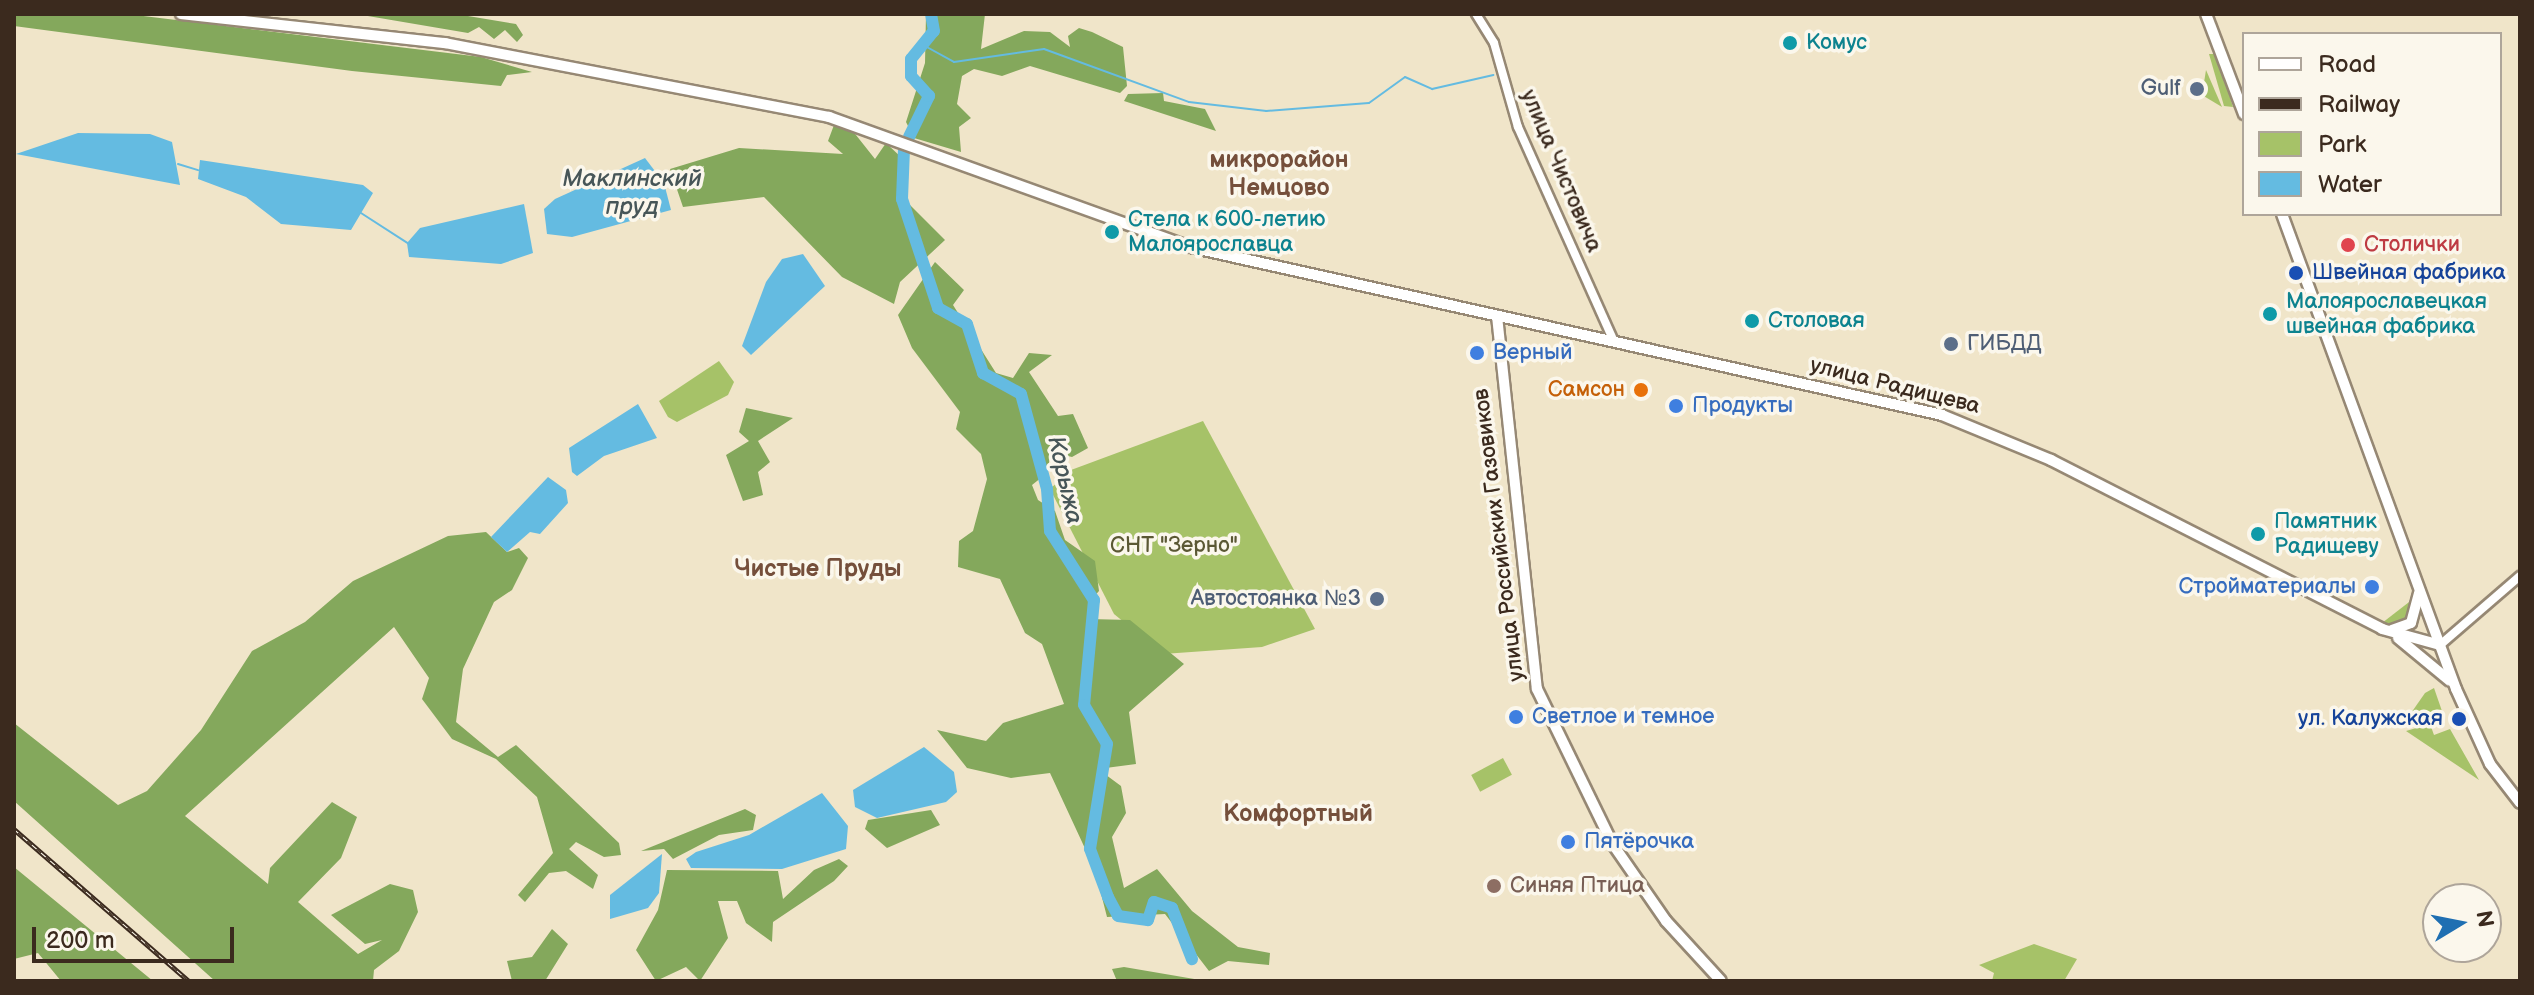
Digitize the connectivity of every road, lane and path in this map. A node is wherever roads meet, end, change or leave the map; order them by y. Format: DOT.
graph roads {
  1 [pos="181,14"];
  2 [pos="1476,14"];
  3 [pos="2206,14"];
  4 [pos="2242,109"];
  5 [pos="2283,216"];
  6 [pos="1497,316"];
  7 [pos="1614,342"];
  8 [pos="2520,576"];
  9 [pos="2418,584"];
  10 [pos="2382,629"];
  11 [pos="2440,645"];
  12 [pos="2456,689"];
  13 [pos="2520,803"];
  14 [pos="1721,981"];
  1 -- 6 [label="main road, улица Радищева"];
  2 -- 7 [label="street, улица Чистовича"];
  3 -- 4 [label="main road"];
  5 -- 9 [label="main road"];
  6 -- 7 [label="main road, улица Радищева"];
  6 -- 14 [label="main road, улица Российских Газовиков"];
  7 -- 10 [label="main road, улица Радищева"];
  8 -- 11 [label="street"];
  9 -- 10 [label="main road"];
  9 -- 11 [label="main road"];
  10 -- 11 [label="main road, улица Радищева"];
  10 -- 12 [label="main road"];
  11 -- 12 [label="main road"];
  12 -- 13 [label="main road"];
}
